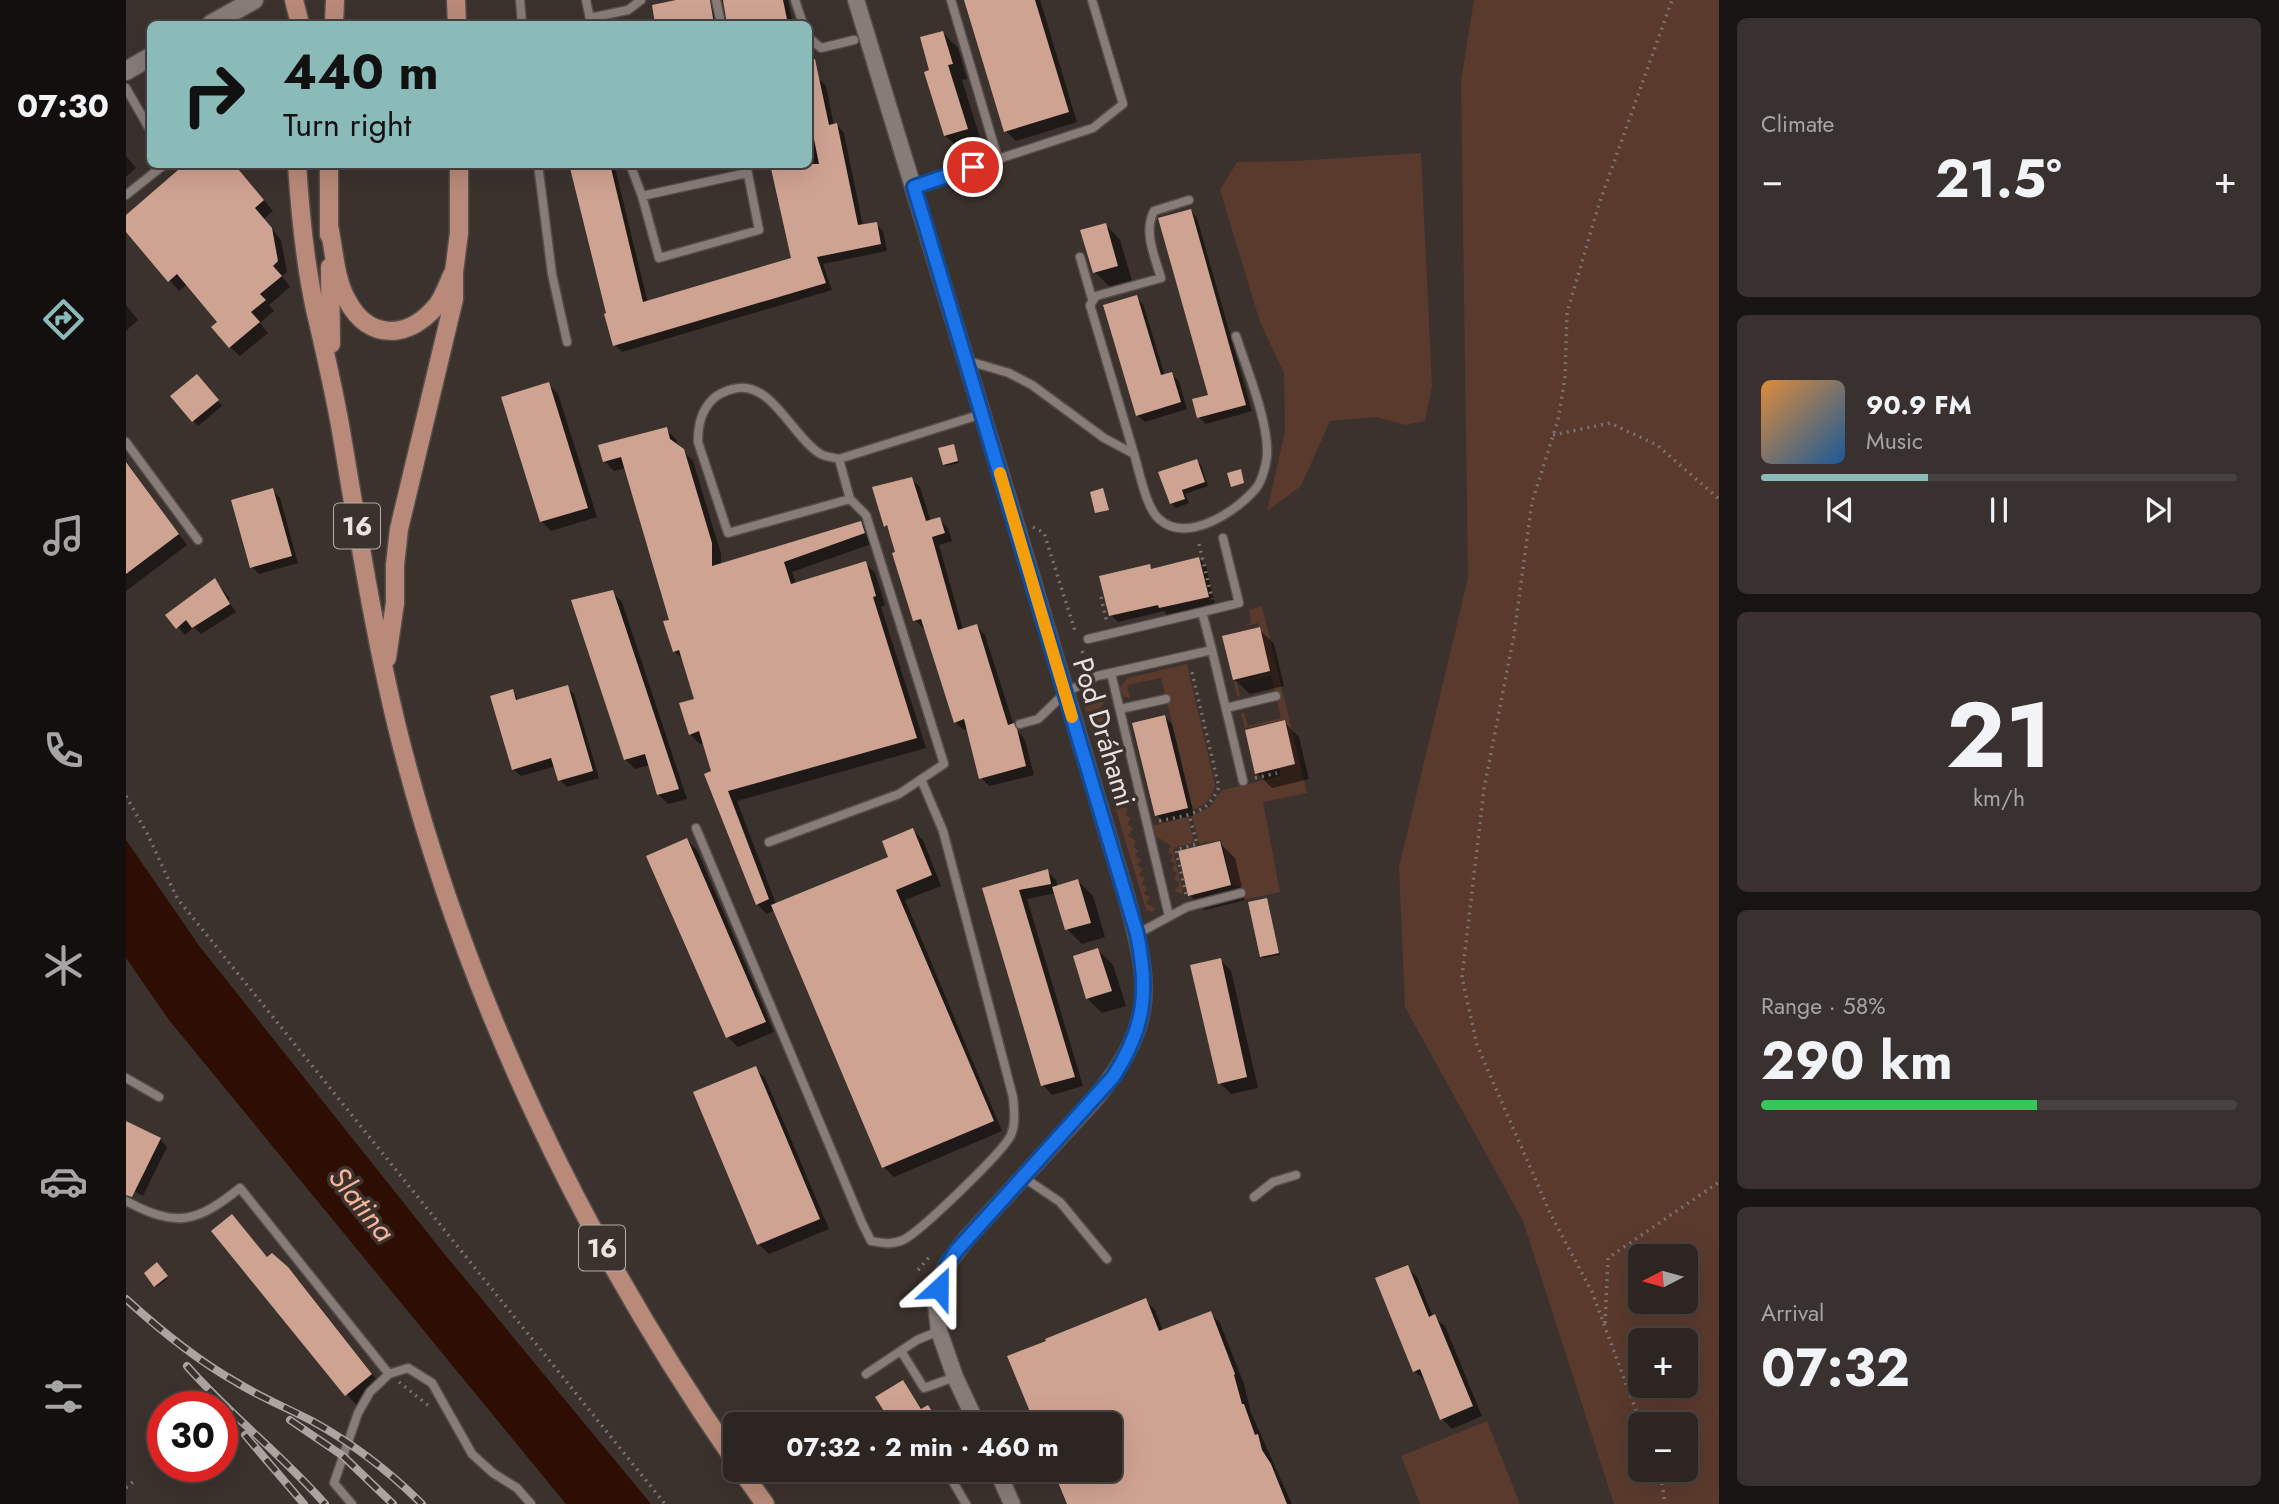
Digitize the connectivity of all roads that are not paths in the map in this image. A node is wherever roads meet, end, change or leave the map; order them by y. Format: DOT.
graph roads {
  1 [pos="254,0"];
  2 [pos="294,0"];
  3 [pos="304,0"];
  4 [pos="335,0"];
  5 [pos="456,0"];
  6 [pos="520,0"];
  7 [pos="586,0"];
  8 [pos="641,0"];
  9 [pos="716,0"];
  10 [pos="795,0"];
  11 [pos="856,0"];
  12 [pos="951,0"];
  13 [pos="1092,0"];
  14 [pos="216,21"];
  15 [pos="300,21"];
  16 [pos="301,21"];
  17 [pos="334,21"];
  18 [pos="457,21"];
  19 [pos="522,21"];
  20 [pos="590,21"];
  21 [pos="720,21"];
  22 [pos="802,21"];
  23 [pos="812,40"];
  24 [pos="854,40"];
  25 [pos="147,59"];
  26 [pos="126,71"];
  27 [pos="126,88"];
  28 [pos="147,125"];
  29 [pos="998,159"];
  30 [pos="160,168"];
  31 [pos="297,168"];
  32 [pos="329,168"];
  33 [pos="459,168"];
  34 [pos="539,168"];
  35 [pos="631,168"];
  36 [pos="746,169"];
  37 [pos="914,187"];
  38 [pos="126,195"];
  39 [pos="642,197"];
  40 [pos="1189,200"];
  41 [pos="329,226"];
  42 [pos="1080,257"];
  43 [pos="454,272"];
  44 [pos="1092,299"];
  45 [pos="1236,336"];
  46 [pos="567,342"];
  47 [pos="965,360"];
  48 [pos="332,379"];
  49 [pos="982,414"];
  50 [pos="126,442"];
  51 [pos="1134,454"];
  52 [pos="839,459"];
  53 [pos="850,499"];
  54 [pos="1223,538"];
  55 [pos="198,540"];
  56 [pos="1202,612"];
  57 [pos="1088,639"];
  58 [pos="1212,650"];
  59 [pos="385,672"];
  60 [pos="1111,673"];
  61 [pos="1065,693"];
  62 [pos="1276,696"];
  63 [pos="1166,699"];
  64 [pos="1226,708"];
  65 [pos="1120,709"];
  66 [pos="1020,724"];
  67 [pos="921,779"];
  68 [pos="1243,781"];
  69 [pos="696,828"];
  70 [pos="769,842"];
  71 [pos="1241,893"];
  72 [pos="1169,916"];
  73 [pos="1137,934"];
  74 [pos="126,1078"];
  75 [pos="159,1097"];
  76 [pos="1297,1175"];
  77 [pos="1023,1177"];
  78 [pos="1254,1197"];
  79 [pos="126,1201"];
  80 [pos="1107,1259"];
  81 [pos="939,1331"];
  82 [pos="901,1351"];
  83 [pos="390,1374"];
  84 [pos="866,1374"];
  85 [pos="956,1377"];
  86 [pos="972,1412"];
  87 [pos="723,1443"];
  88 [pos="749,1482"];
  89 [pos="953,1482"];
  90 [pos="1002,1482"];
  91 [pos="352,1504"];
  92 [pos="531,1504"];
  93 [pos="765,1504"];
  94 [pos="966,1504"];
  95 [pos="1012,1504"];
  1 -- 14 [label="street"];
  2 -- 15 [label="main road"];
  3 -- 16 [label="main road"];
  4 -- 17 [label="main road"];
  5 -- 18 [label="main road"];
  6 -- 19 [label="lane"];
  7 -- 20 [label="lane"];
  8 -- 20 [label="lane"];
  9 -- 21 [label="lane"];
  10 -- 22 [label="lane"];
  11 -- 37 [label="street, Pod Dráhami"];
  12 -- 29 [label="lane"];
  13 -- 29 [label="lane"];
  23 -- 24 [label="lane"];
  25 -- 26 [label="street"];
  27 -- 28 [label="lane"];
  29 -- 37 [label="lane"];
  30 -- 38 [label="lane"];
  31 -- 48 [label="main road, 16"];
  32 -- 41 [label="main road, 16"];
  33 -- 43 [label="main road"];
  34 -- 46 [label="lane"];
  35 -- 39 [label="lane"];
  36 -- 39 [label="lane"];
  36 -- 39 [label="lane"];
  37 -- 47 [label="street, Pod Dráhami"];
  40 -- 44 [label="lane"];
  41 -- 43 [label="main road"];
  41 -- 48 [label="main road, 16"];
  42 -- 44 [label="lane"];
  43 -- 59 [label="main road"];
  44 -- 51 [label="lane"];
  45 -- 51 [label="lane"];
  47 -- 49 [label="street, Pod Dráhami"];
  47 -- 51 [label="lane"];
  48 -- 59 [label="main road, 16"];
  49 -- 52 [label="lane"];
  49 -- 61 [label="street, Pod Dráhami"];
  50 -- 55 [label="lane"];
  52 -- 53 [label="lane"];
  52 -- 53 [label="lane"];
  53 -- 67 [label="lane"];
  54 -- 56 [label="lane"];
  56 -- 57 [label="lane"];
  56 -- 58 [label="lane"];
  58 -- 60 [label="lane"];
  58 -- 64 [label="lane"];
  59 -- 87 [label="main road, 16"];
  60 -- 61 [label="lane"];
  60 -- 65 [label="lane"];
  61 -- 66 [label="lane"];
  61 -- 73 [label="street, Pod Dráhami"];
  62 -- 64 [label="lane"];
  63 -- 65 [label="lane"];
  64 -- 68 [label="lane"];
  65 -- 72 [label="lane"];
  67 -- 69 [label="lane"];
  67 -- 70 [label="lane"];
  71 -- 72 [label="lane"];
  72 -- 73 [label="lane"];
  73 -- 77 [label="street, Pod Dráhami"];
  74 -- 75 [label="lane"];
  76 -- 78 [label="lane"];
  77 -- 80 [label="lane"];
  77 -- 81 [label="street, Pod Dráhami"];
  79 -- 83 [label="lane"];
  81 -- 82 [label="lane"];
  81 -- 85 [label="street, Pod Dráhami"];
  82 -- 84 [label="lane"];
  82 -- 85 [label="lane"];
  83 -- 91 [label="lane"];
  83 -- 92 [label="lane"];
  85 -- 86 [label="street, Pod Dráhami"];
  88 -- 93 [label="main road"];
  89 -- 94 [label="lane"];
  90 -- 95 [label="street"];
}
